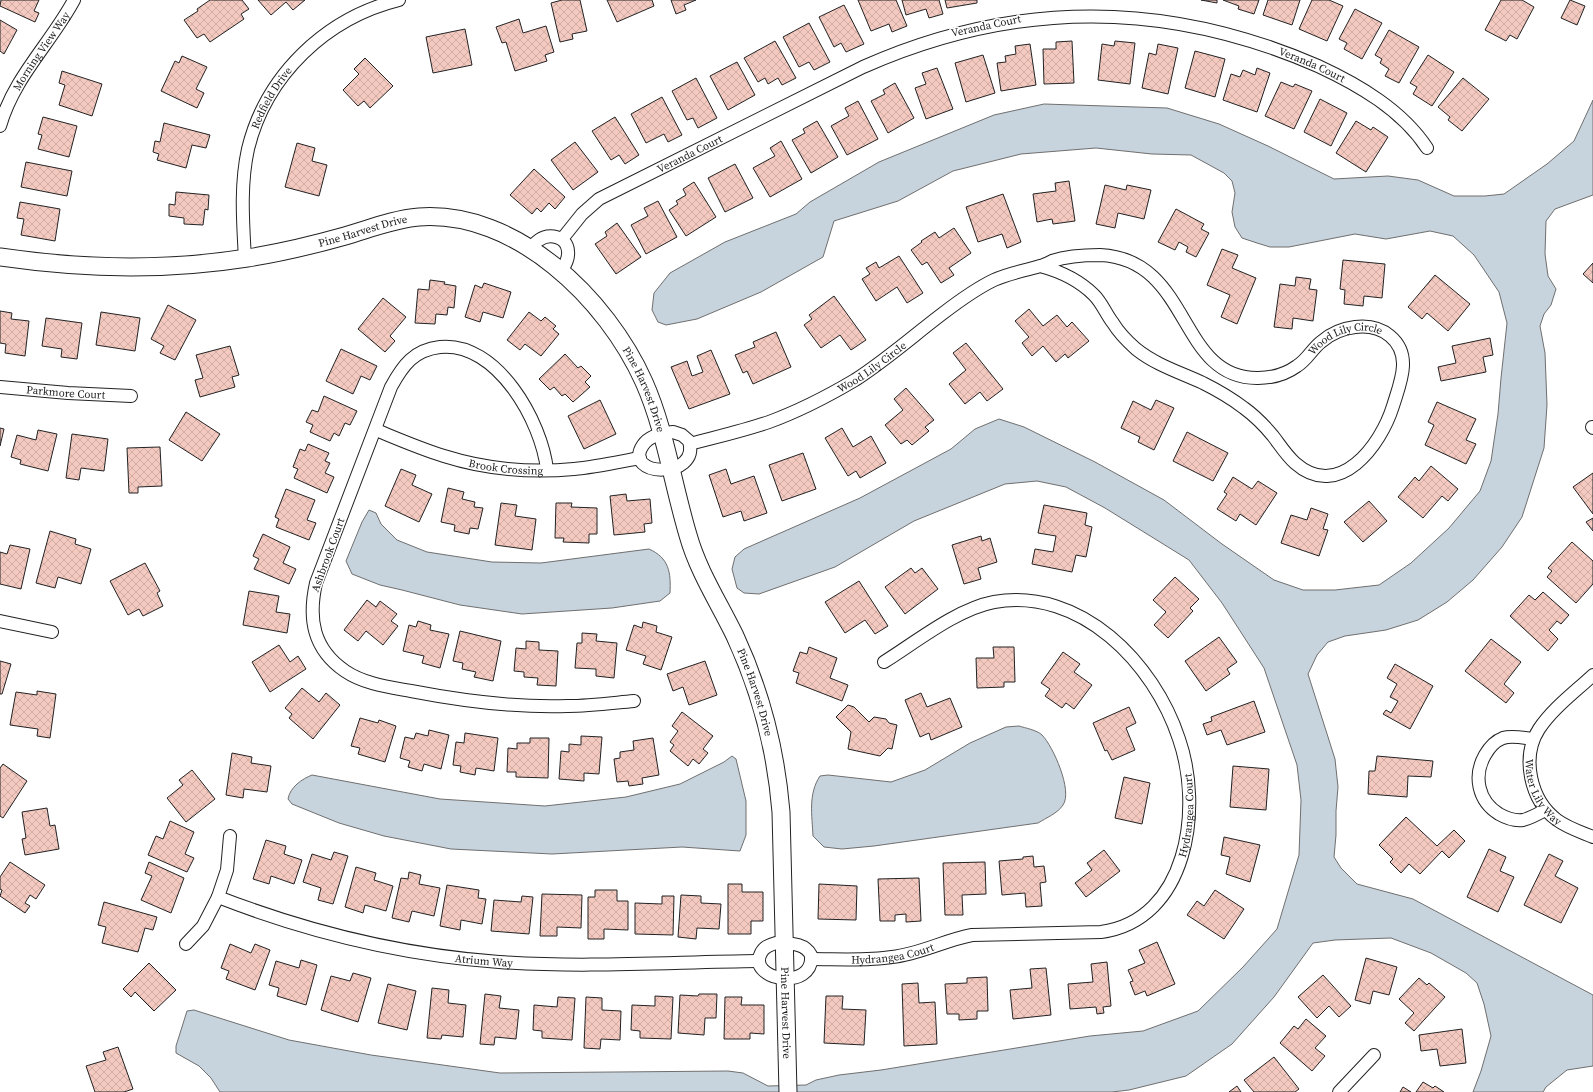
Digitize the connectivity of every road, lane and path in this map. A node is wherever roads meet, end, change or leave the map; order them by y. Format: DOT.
graph roads {
  1 [pos="74,0"];
  2 [pos="399,0"];
  3 [pos="0,126"];
  4 [pos="1427,148"];
  5 [pos="562,239"];
  6 [pos="529,249"];
  7 [pos="0,257"];
  8 [pos="246,259"];
  9 [pos="1040,266"];
  10 [pos="561,272"];
  11 [pos="0,387"];
  12 [pos="131,396"];
  13 [pos="376,430"];
  14 [pos="661,434"];
  15 [pos="690,444"];
  16 [pos="640,458"];
  17 [pos="670,469"];
  18 [pos="547,470"];
  19 [pos="0,622"];
  20 [pos="52,632"];
  21 [pos="884,662"];
  22 [pos="1593,675"];
  23 [pos="634,701"];
  24 [pos="1534,739"];
  25 [pos="1546,810"];
  26 [pos="230,836"];
  27 [pos="1593,837"];
  28 [pos="218,897"];
  29 [pos="186,944"];
  30 [pos="785,944"];
  31 [pos="811,960"];
  32 [pos="758,961"];
  33 [pos="786,978"];
  34 [pos="1374,1055"];
  35 [pos="788,1084"];
  36 [pos="1339,1092"];
  1 -- 3 [label="street, Morning View Way"];
  2 -- 8 [label="street, Redfield Drive"];
  4 -- 5 [label="street, Veranda Court"];
  5 -- 6 [label="street"];
  5 -- 10 [label="street"];
  6 -- 8 [label="street, Pine Harvest Drive"];
  6 -- 10 [label="street, Pine Harvest Drive"];
  7 -- 8 [label="street, Pine Harvest Drive"];
  9 -- 9 [label="street, Wood Lily Circle"];
  9 -- 15 [label="street, Wood Lily Circle"];
  10 -- 14 [label="street, Pine Harvest Drive"];
  11 -- 12 [label="street, Parkmore Court"];
  13 -- 18 [label="street, Brook Crossing"];
  13 -- 18 [label="street, Ashbrook Court"];
  13 -- 23 [label="street, Ashbrook Court"];
  14 -- 15 [label="street"];
  14 -- 16 [label="street"];
  14 -- 17 [label="street, Pine Harvest Drive"];
  15 -- 17 [label="street"];
  16 -- 17 [label="street"];
  16 -- 18 [label="street, Brook Crossing"];
  17 -- 30 [label="street, Pine Harvest Drive"];
  19 -- 20 [label="street"];
  21 -- 31 [label="street, Hydrangea Court"];
  22 -- 24 [label="street, Water Lily Way"];
  24 -- 25 [label="street, Water Lily Way"];
  24 -- 25 [label="street"];
  25 -- 27 [label="street, Water Lily Way"];
  26 -- 28 [label="street"];
  28 -- 29 [label="street"];
  28 -- 32 [label="street, Atrium Way"];
  30 -- 31 [label="street"];
  30 -- 32 [label="street"];
  30 -- 33 [label="street, Pine Harvest Drive"];
  31 -- 33 [label="street"];
  32 -- 33 [label="street"];
  33 -- 35 [label="street, Pine Harvest Drive"];
  34 -- 36 [label="street"];
}
